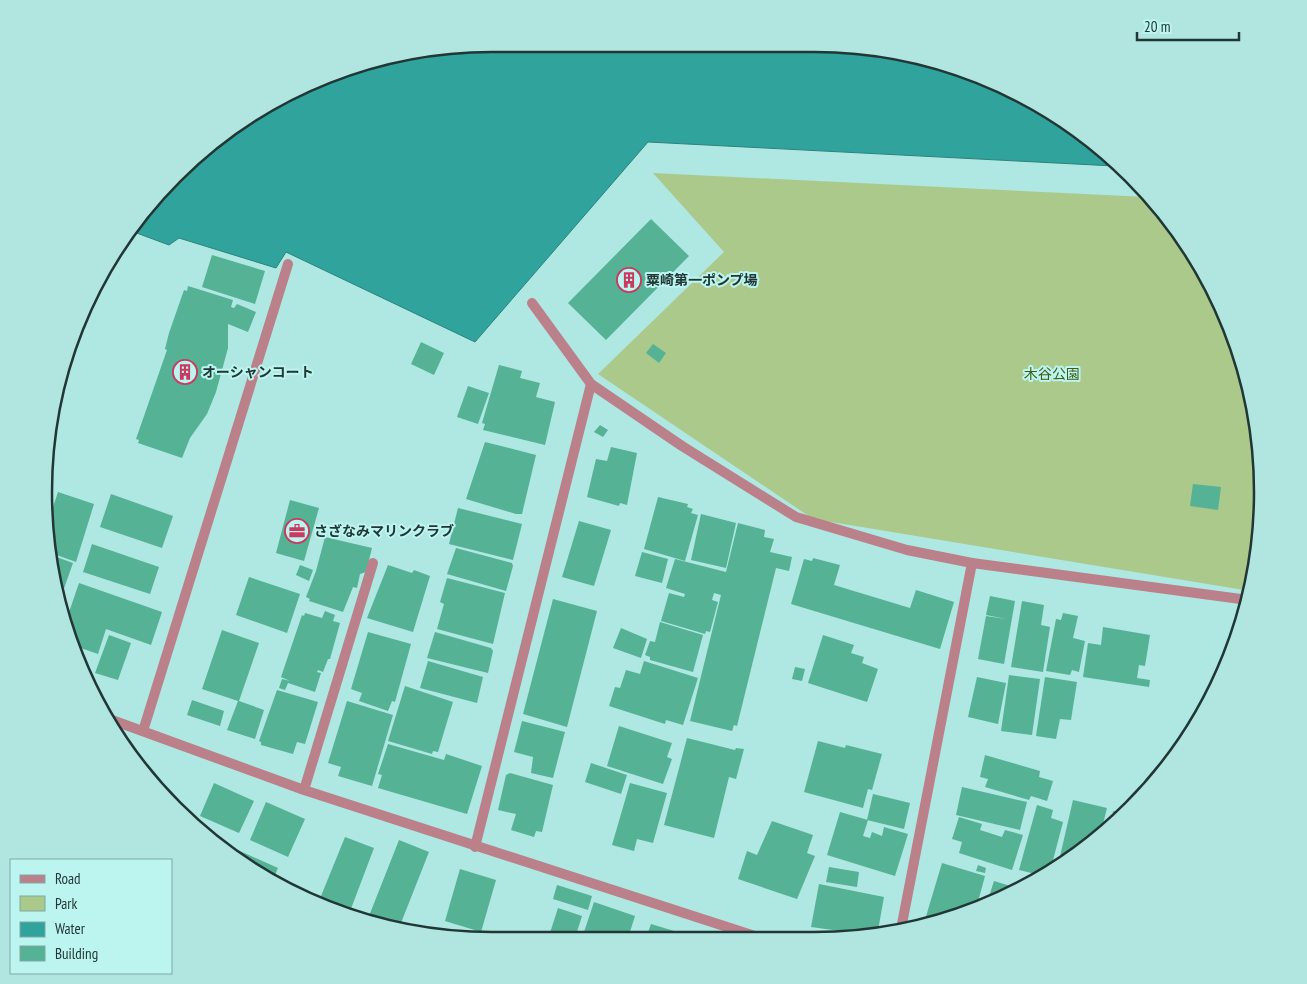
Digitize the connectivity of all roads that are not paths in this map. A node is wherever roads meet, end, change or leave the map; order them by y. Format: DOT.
graph roads {
  1 [pos="288,264"];
  2 [pos="532,303"];
  3 [pos="591,384"];
  4 [pos="373,562"];
  5 [pos="972,562"];
  6 [pos="1241,599"];
  7 [pos="118,722"];
  8 [pos="143,731"];
  9 [pos="304,790"];
  10 [pos="474,847"];
  11 [pos="902,923"];
  12 [pos="742,932"];
  1 -- 8 [label="street"];
  2 -- 3 [label="street"];
  3 -- 5 [label="street"];
  3 -- 10 [label="street"];
  4 -- 9 [label="street"];
  5 -- 6 [label="street"];
  5 -- 11 [label="street"];
  7 -- 8 [label="street"];
  8 -- 9 [label="street"];
  9 -- 10 [label="street"];
  10 -- 12 [label="street"];
}
